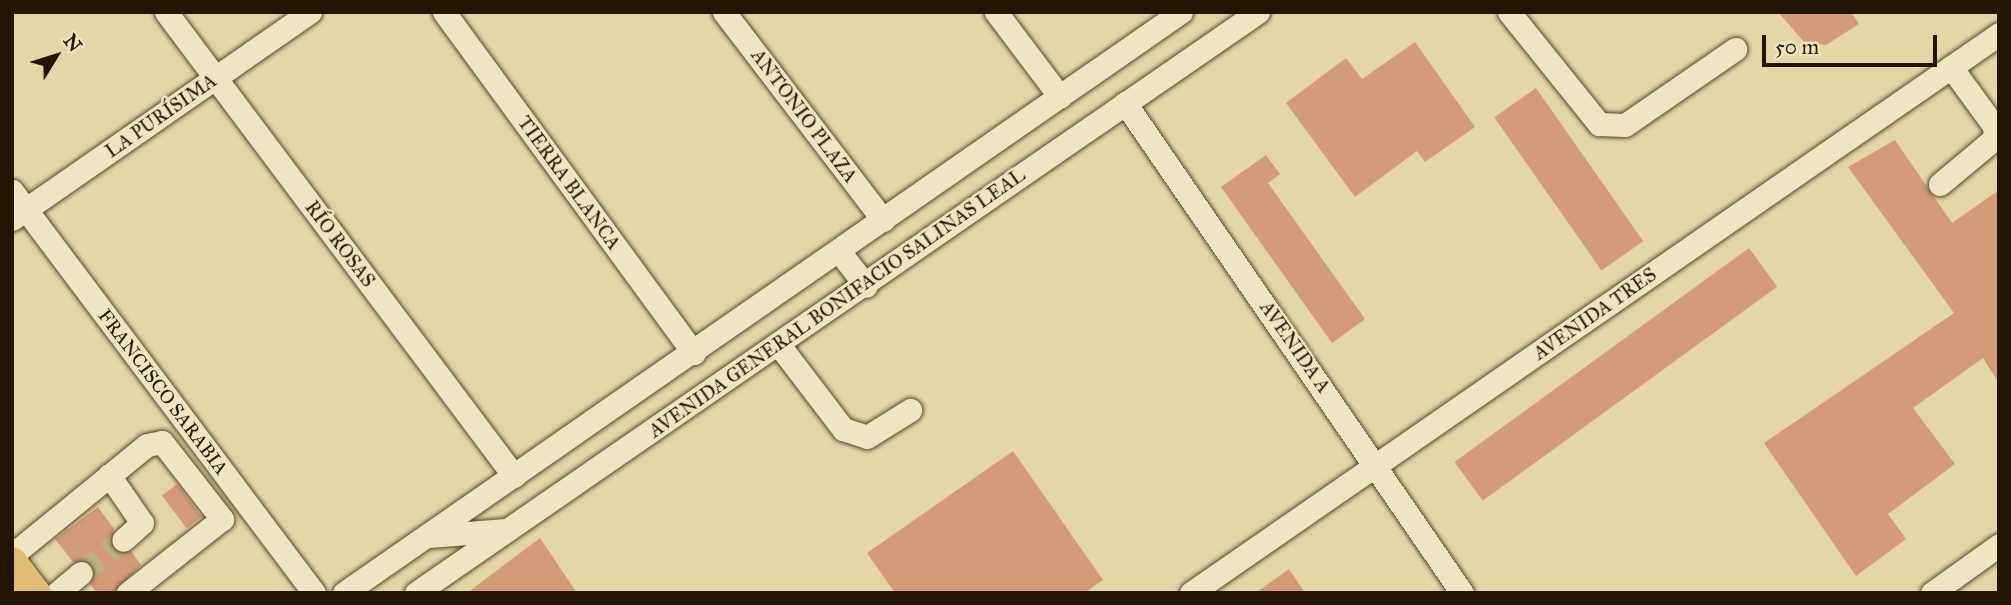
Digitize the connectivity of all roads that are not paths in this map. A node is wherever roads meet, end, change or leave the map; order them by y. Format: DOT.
graph roads {
  1 [pos="166,12"];
  2 [pos="310,12"];
  3 [pos="444,12"];
  4 [pos="724,12"];
  5 [pos="996,12"];
  6 [pos="1181,12"];
  7 [pos="1258,12"];
  8 [pos="1510,12"];
  9 [pos="1999,34"];
  10 [pos="1735,49"];
  11 [pos="1951,67"];
  12 [pos="216,78"];
  13 [pos="1060,97"];
  14 [pos="1125,103"];
  15 [pos="1940,184"];
  16 [pos="12,191"];
  17 [pos="19,215"];
  18 [pos="883,220"];
  19 [pos="839,251"];
  20 [pos="866,286"];
  21 [pos="779,345"];
  22 [pos="694,353"];
  23 [pos="910,410"];
  24 [pos="1377,465"];
  25 [pos="109,475"];
  26 [pos="514,476"];
  27 [pos="506,530"];
  28 [pos="426,536"];
  29 [pos="122,540"];
  30 [pos="1999,545"];
  31 [pos="12,555"];
  32 [pos="12,562"];
  33 [pos="81,573"];
  34 [pos="35,593"];
  35 [pos="57,593"];
  36 [pos="128,593"];
  37 [pos="314,593"];
  38 [pos="344,593"];
  39 [pos="416,593"];
  40 [pos="1191,593"];
  41 [pos="1462,593"];
  42 [pos="1932,593"];
  1 -- 12 [label="street, RÍO ROSAS"];
  2 -- 12 [label="street, LA PURÍSIMA"];
  3 -- 22 [label="street, TIERRA BLANCA"];
  4 -- 18 [label="street, ANTONIO PLAZA"];
  5 -- 13 [label="street"];
  6 -- 13 [label="street"];
  7 -- 14 [label="street, AVENIDA GENERAL BONIFACIO SALINAS LEAL"];
  8 -- 10 [label="street"];
  9 -- 11 [label="street, AVENIDA TRES"];
  11 -- 15 [label="street"];
  11 -- 24 [label="street, AVENIDA TRES"];
  12 -- 17 [label="street, LA PURÍSIMA"];
  12 -- 26 [label="street, RÍO ROSAS"];
  13 -- 18 [label="street"];
  14 -- 20 [label="street, AVENIDA GENERAL BONIFACIO SALINAS LEAL"];
  14 -- 24 [label="street, AVENIDA A"];
  16 -- 17 [label="street, FRANCISCO SARABIA"];
  17 -- 37 [label="street, FRANCISCO SARABIA"];
  18 -- 19 [label="street"];
  19 -- 20 [label="street"];
  19 -- 22 [label="street"];
  20 -- 21 [label="street, AVENIDA GENERAL BONIFACIO SALINAS LEAL"];
  21 -- 23 [label="street"];
  21 -- 27 [label="street, AVENIDA GENERAL BONIFACIO SALINAS LEAL"];
  22 -- 26 [label="street"];
  24 -- 40 [label="street, AVENIDA TRES"];
  24 -- 41 [label="street, AVENIDA A"];
  25 -- 29 [label="street"];
  25 -- 31 [label="street"];
  25 -- 36 [label="street"];
  26 -- 28 [label="street"];
  27 -- 28 [label="street"];
  27 -- 39 [label="street, AVENIDA GENERAL BONIFACIO SALINAS LEAL"];
  28 -- 38 [label="street"];
  30 -- 42 [label="street"];
  32 -- 34 [label="main road"];
  33 -- 35 [label="street"];
}
